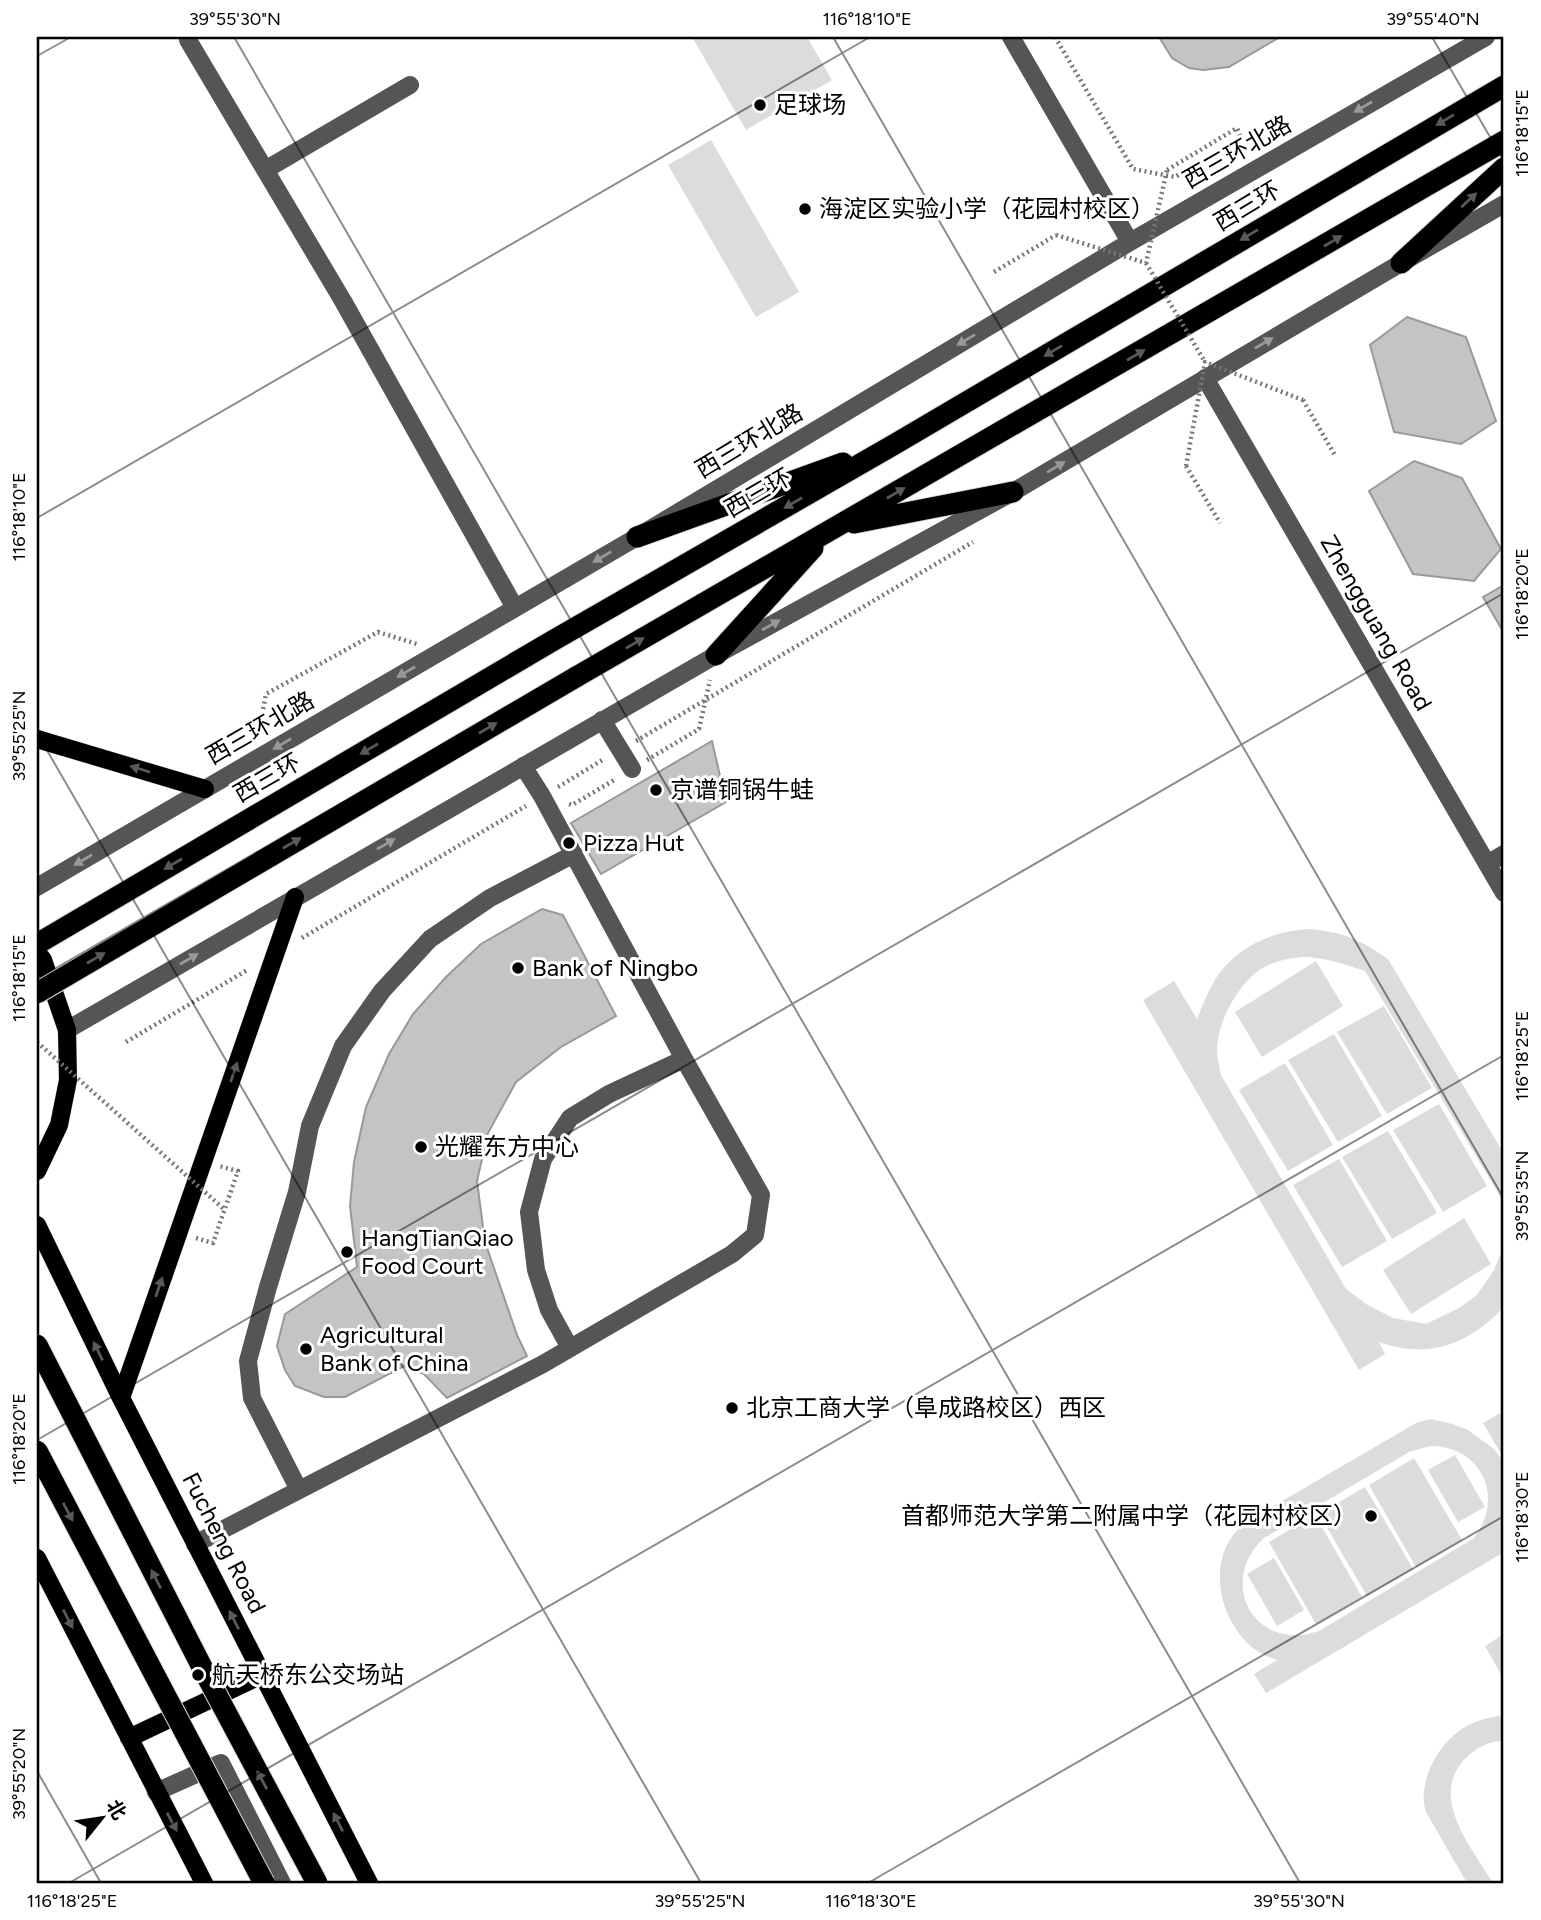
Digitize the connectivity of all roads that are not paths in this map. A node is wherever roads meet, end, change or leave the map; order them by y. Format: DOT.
graph roads {
  1 [pos="1011,37"];
  2 [pos="1486,37"];
  3 [pos="188,40"];
  4 [pos="1504,78"];
  5 [pos="410,85"];
  6 [pos="1504,86"];
  7 [pos="1478,100"];
  8 [pos="1504,141"];
  9 [pos="1504,167"];
  10 [pos="265,170"];
  11 [pos="1504,204"];
  12 [pos="1130,242"];
  13 [pos="1401,263"];
  14 [pos="1205,370"];
  15 [pos="895,444"];
  16 [pos="1013,492"];
  17 [pos="832,530"];
  18 [pos="637,537"];
  19 [pos="515,608"];
  20 [pos="716,655"];
  21 [pos="602,720"];
  22 [pos="37,738"];
  23 [pos="523,766"];
  24 [pos="632,769"];
  25 [pos="205,789"];
  26 [pos="574,853"];
  27 [pos="1504,854"];
  28 [pos="1487,863"];
  29 [pos="37,887"];
  30 [pos="1504,893"];
  31 [pos="295,897"];
  32 [pos="37,944"];
  33 [pos="37,952"];
  34 [pos="37,993"];
  35 [pos="67,1030"];
  36 [pos="684,1059"];
  37 [pos="37,1171"];
  38 [pos="37,1225"];
  39 [pos="37,1345"];
  40 [pos="570,1348"];
  41 [pos="121,1398"];
  42 [pos="37,1451"];
  43 [pos="299,1490"];
  44 [pos="195,1544"];
  45 [pos="38,1564"];
  46 [pos="262,1675"];
  47 [pos="129,1738"];
  48 [pos="156,1792"];
  49 [pos="204,1883"];
  50 [pos="264,1883"];
  51 [pos="282,1883"];
  52 [pos="317,1883"];
  53 [pos="369,1883"];
  1 -- 12 [label="street"];
  2 -- 12 [label="street, 西三环北路, one-way"];
  3 -- 10 [label="street"];
  4 -- 7 [label="highway"];
  5 -- 10 [label="street"];
  6 -- 7 [label="highway, 西三环"];
  7 -- 15 [label="highway, 西三环, one-way"];
  17 -- 8 [label="highway, one-way"];
  13 -- 9 [label="highway, one-way"];
  10 -- 19 [label="street"];
  11 -- 13 [label="street"];
  12 -- 18 [label="street, 西三环北路, one-way"];
  14 -- 13 [label="street, one-way"];
  16 -- 14 [label="street, one-way"];
  14 -- 28 [label="street, Zhengguang Road"];
  15 -- 18 [label="highway"];
  15 -- 32 [label="highway, 西三环, one-way"];
  16 -- 17 [label="highway"];
  20 -- 16 [label="street, one-way"];
  17 -- 20 [label="highway"];
  34 -- 17 [label="highway, one-way, bridge"];
  18 -- 19 [label="street, 西三环北路, one-way"];
  19 -- 25 [label="street, 西三环北路, one-way"];
  20 -- 21 [label="street"];
  21 -- 23 [label="street"];
  21 -- 24 [label="street"];
  25 -- 22 [label="main road, one-way"];
  23 -- 26 [label="street"];
  31 -- 23 [label="street, one-way"];
  25 -- 29 [label="street, 西三环北路, one-way"];
  26 -- 36 [label="street"];
  26 -- 43 [label="street"];
  27 -- 28 [label="street"];
  28 -- 30 [label="street, Zhengguang Road"];
  35 -- 31 [label="street, one-way"];
  41 -- 31 [label="main road, one-way"];
  33 -- 35 [label="main road"];
  35 -- 37 [label="main road"];
  36 -- 40 [label="street"];
  36 -- 40 [label="street"];
  41 -- 38 [label="main road, Fucheng Road, one-way"];
  52 -- 39 [label="highway, one-way, bridge"];
  40 -- 43 [label="street"];
  41 -- 44 [label="main road, Fucheng Road"];
  42 -- 50 [label="highway, one-way, bridge"];
  43 -- 44 [label="street"];
  46 -- 44 [label="main road, Fucheng Road, one-way"];
  45 -- 47 [label="main road, one-way"];
  46 -- 47 [label="main road"];
  53 -- 46 [label="main road, Fucheng Road, one-way"];
  47 -- 48 [label="main road"];
  48 -- 49 [label="main road, one-way"];
  48 -- 51 [label="street"];
}
